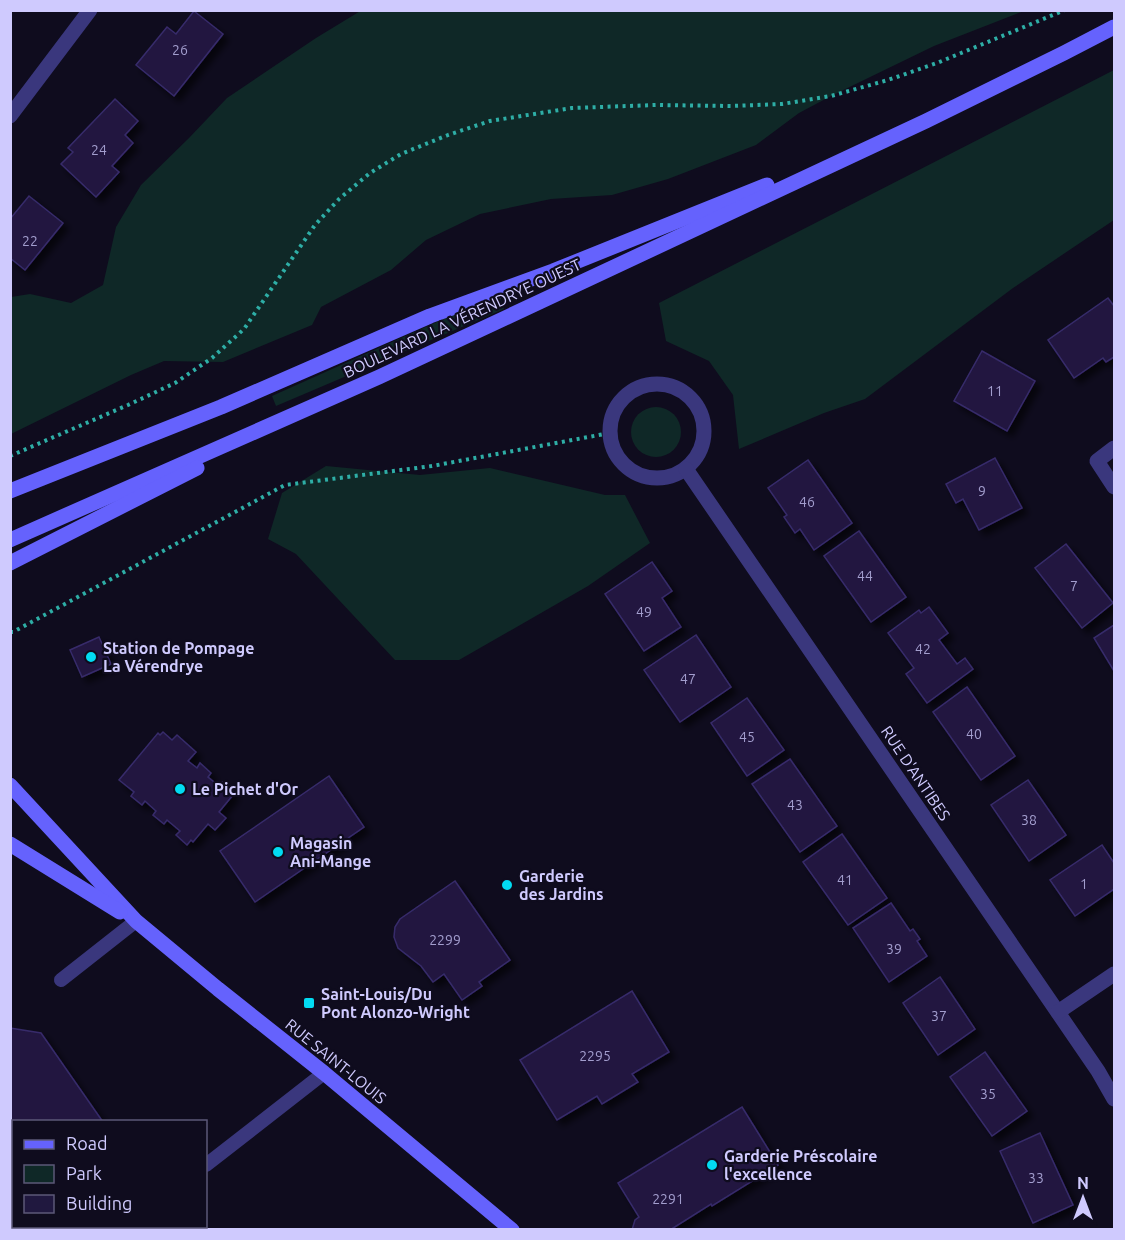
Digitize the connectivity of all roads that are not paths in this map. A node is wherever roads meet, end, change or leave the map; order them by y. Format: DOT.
graph roads {
  1 [pos="90,10"];
  2 [pos="1114,27"];
  3 [pos="10,116"];
  4 [pos="926,121"];
  5 [pos="380,377"];
  6 [pos="1114,448"];
  7 [pos="686,469"];
  8 [pos="1114,487"];
  9 [pos="10,491"];
  10 [pos="10,540"];
  11 [pos="10,563"];
  12 [pos="10,785"];
  13 [pos="10,844"];
  14 [pos="136,921"];
  15 [pos="1114,974"];
  16 [pos="61,980"];
  17 [pos="1058,1012"];
  18 [pos="324,1073"];
  19 [pos="1114,1099"];
  20 [pos="207,1164"];
  21 [pos="512,1230"];
  1 -- 3 [label="street"];
  2 -- 4 [label="main road, BOULEVARD LA VÉRENDRYE OUEST"];
  4 -- 5 [label="main road, BOULEVARD LA VÉRENDRYE OUEST"];
  4 -- 9 [label="main road, BOULEVARD LA VÉRENDRYE OUEST"];
  5 -- 10 [label="main road, BOULEVARD LA VÉRENDRYE OUEST"];
  5 -- 11 [label="main road"];
  6 -- 8 [label="street"];
  7 -- 7 [label="street"];
  7 -- 17 [label="street, RUE D'ANTIBES"];
  12 -- 14 [label="main road, RUE SAINT-LOUIS"];
  13 -- 14 [label="main road, RUE SAINT-LOUIS"];
  14 -- 16 [label="lane"];
  14 -- 18 [label="main road, RUE SAINT-LOUIS"];
  15 -- 17 [label="street"];
  17 -- 19 [label="street, RUE D'ANTIBES"];
  18 -- 20 [label="lane"];
  18 -- 21 [label="main road, RUE SAINT-LOUIS"];
}
